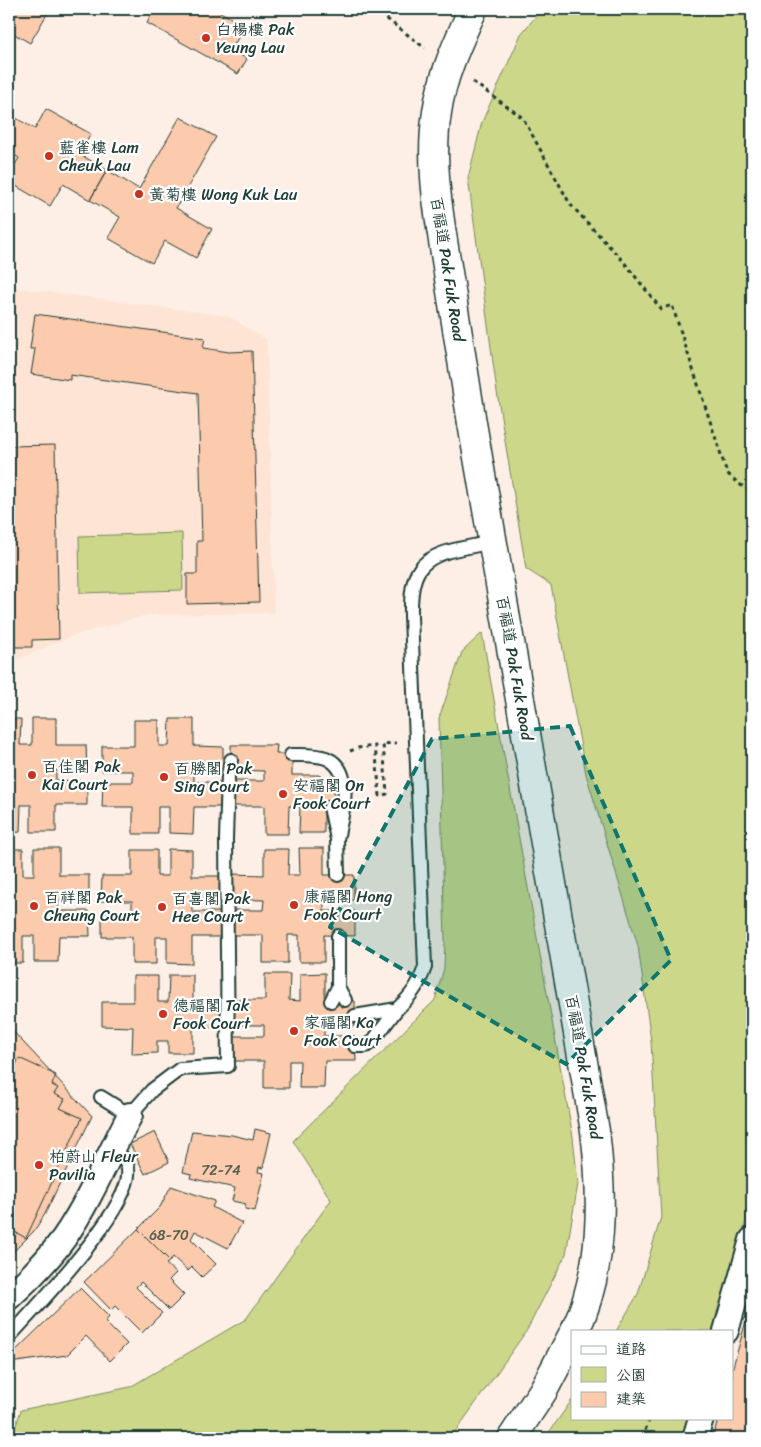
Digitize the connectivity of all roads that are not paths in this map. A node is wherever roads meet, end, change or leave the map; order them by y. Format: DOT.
graph roads {
  1 [pos="473,9"];
  2 [pos="493,542"];
  3 [pos="292,756"];
  4 [pos="231,760"];
  5 [pos="234,806"];
  6 [pos="330,807"];
  7 [pos="337,839"];
  8 [pos="226,840"];
  9 [pos="338,875"];
  10 [pos="338,936"];
  11 [pos="338,987"];
  12 [pos="345,1000"];
  13 [pos="331,1001"];
  14 [pos="397,1009"];
  15 [pos="355,1016"];
  16 [pos="355,1046"];
  17 [pos="100,1096"];
  18 [pos="130,1115"];
  19 [pos="112,1150"];
  20 [pos="752,1244"];
  21 [pos="9,1297"];
  22 [pos="576,1330"];
  23 [pos="726,1330"];
  24 [pos="9,1337"];
  25 [pos="571,1339"];
  26 [pos="700,1420"];
  27 [pos="512,1438"];
  28 [pos="695,1438"];
  1 -- 2 [label="street, 百福道 Pak Fuk Road, bridge"];
  2 -- 14 [label="lane, bridge"];
  2 -- 22 [label="street, 百福道 Pak Fuk Road"];
  3 -- 7 [label="lane"];
  4 -- 8 [label="lane"];
  5 -- 8 [label="lane"];
  6 -- 7 [label="lane"];
  7 -- 9 [label="lane"];
  8 -- 18 [label="lane"];
  10 -- 11 [label="lane"];
  11 -- 12 [label="lane"];
  11 -- 13 [label="lane"];
  14 -- 15 [label="lane"];
  14 -- 16 [label="lane"];
  17 -- 18 [label="lane"];
  18 -- 19 [label="street"];
  19 -- 21 [label="street"];
  19 -- 24 [label="lane"];
  20 -- 23 [label="street"];
  25 -- 27 [label="street, 百福道 Pak Fuk Road"];
  26 -- 28 [label="street"];
}
